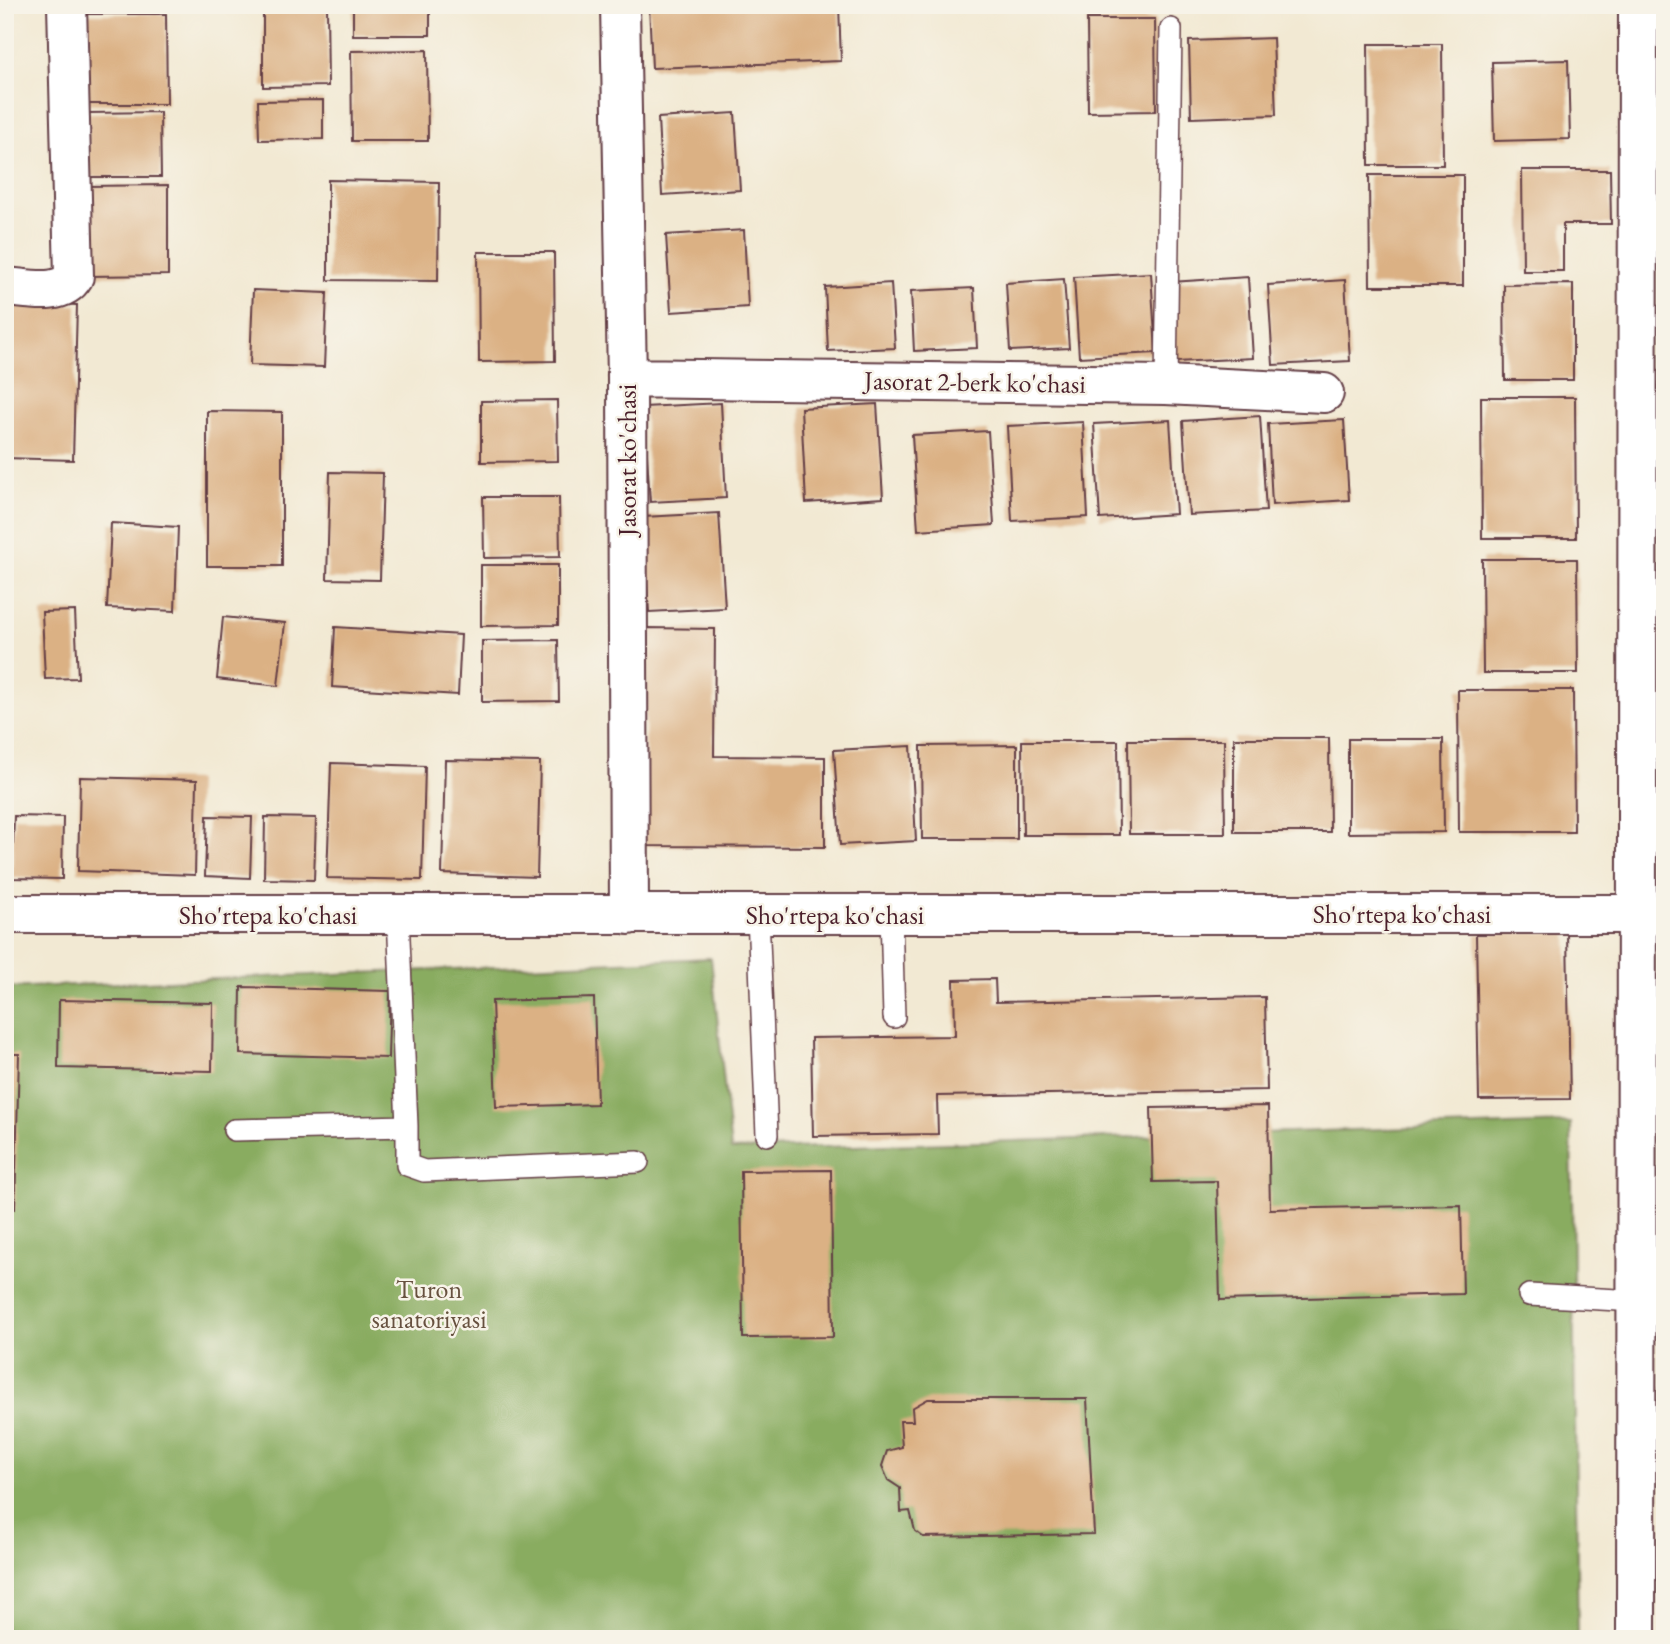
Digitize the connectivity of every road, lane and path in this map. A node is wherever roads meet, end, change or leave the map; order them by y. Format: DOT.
graph roads {
  1 [pos="67,5"];
  2 [pos="620,5"];
  3 [pos="1638,5"];
  4 [pos="1171,29"];
  5 [pos="5,287"];
  6 [pos="627,378"];
  7 [pos="1166,385"];
  8 [pos="1324,393"];
  9 [pos="5,914"];
  10 [pos="1650,914"];
  11 [pos="398,915"];
  12 [pos="629,915"];
  13 [pos="758,915"];
  14 [pos="891,915"];
  15 [pos="894,1017"];
  16 [pos="407,1126"];
  17 [pos="234,1130"];
  18 [pos="767,1135"];
  19 [pos="638,1162"];
  20 [pos="1529,1295"];
  21 [pos="1636,1301"];
  22 [pos="1651,1557"];
  23 [pos="1636,1639"];
  1 -- 5 [label="street"];
  2 -- 6 [label="street, Jasorat ko'chasi"];
  3 -- 10 [label="street"];
  4 -- 7 [label="lane"];
  6 -- 7 [label="street, Jasorat 2-berk ko'chasi"];
  6 -- 12 [label="street, Jasorat ko'chasi"];
  7 -- 8 [label="street, Jasorat 2-berk ko'chasi"];
  9 -- 11 [label="street, Sho'rtepa ko'chasi"];
  10 -- 14 [label="street, Sho'rtepa ko'chasi"];
  10 -- 21 [label="street"];
  11 -- 12 [label="street, Sho'rtepa ko'chasi"];
  11 -- 16 [label="lane"];
  12 -- 13 [label="street, Sho'rtepa ko'chasi"];
  13 -- 14 [label="street, Sho'rtepa ko'chasi"];
  13 -- 18 [label="lane"];
  14 -- 15 [label="lane"];
  16 -- 17 [label="lane"];
  16 -- 19 [label="lane"];
  20 -- 21 [label="lane"];
  21 -- 22 [label="street"];
  22 -- 23 [label="street"];
}
